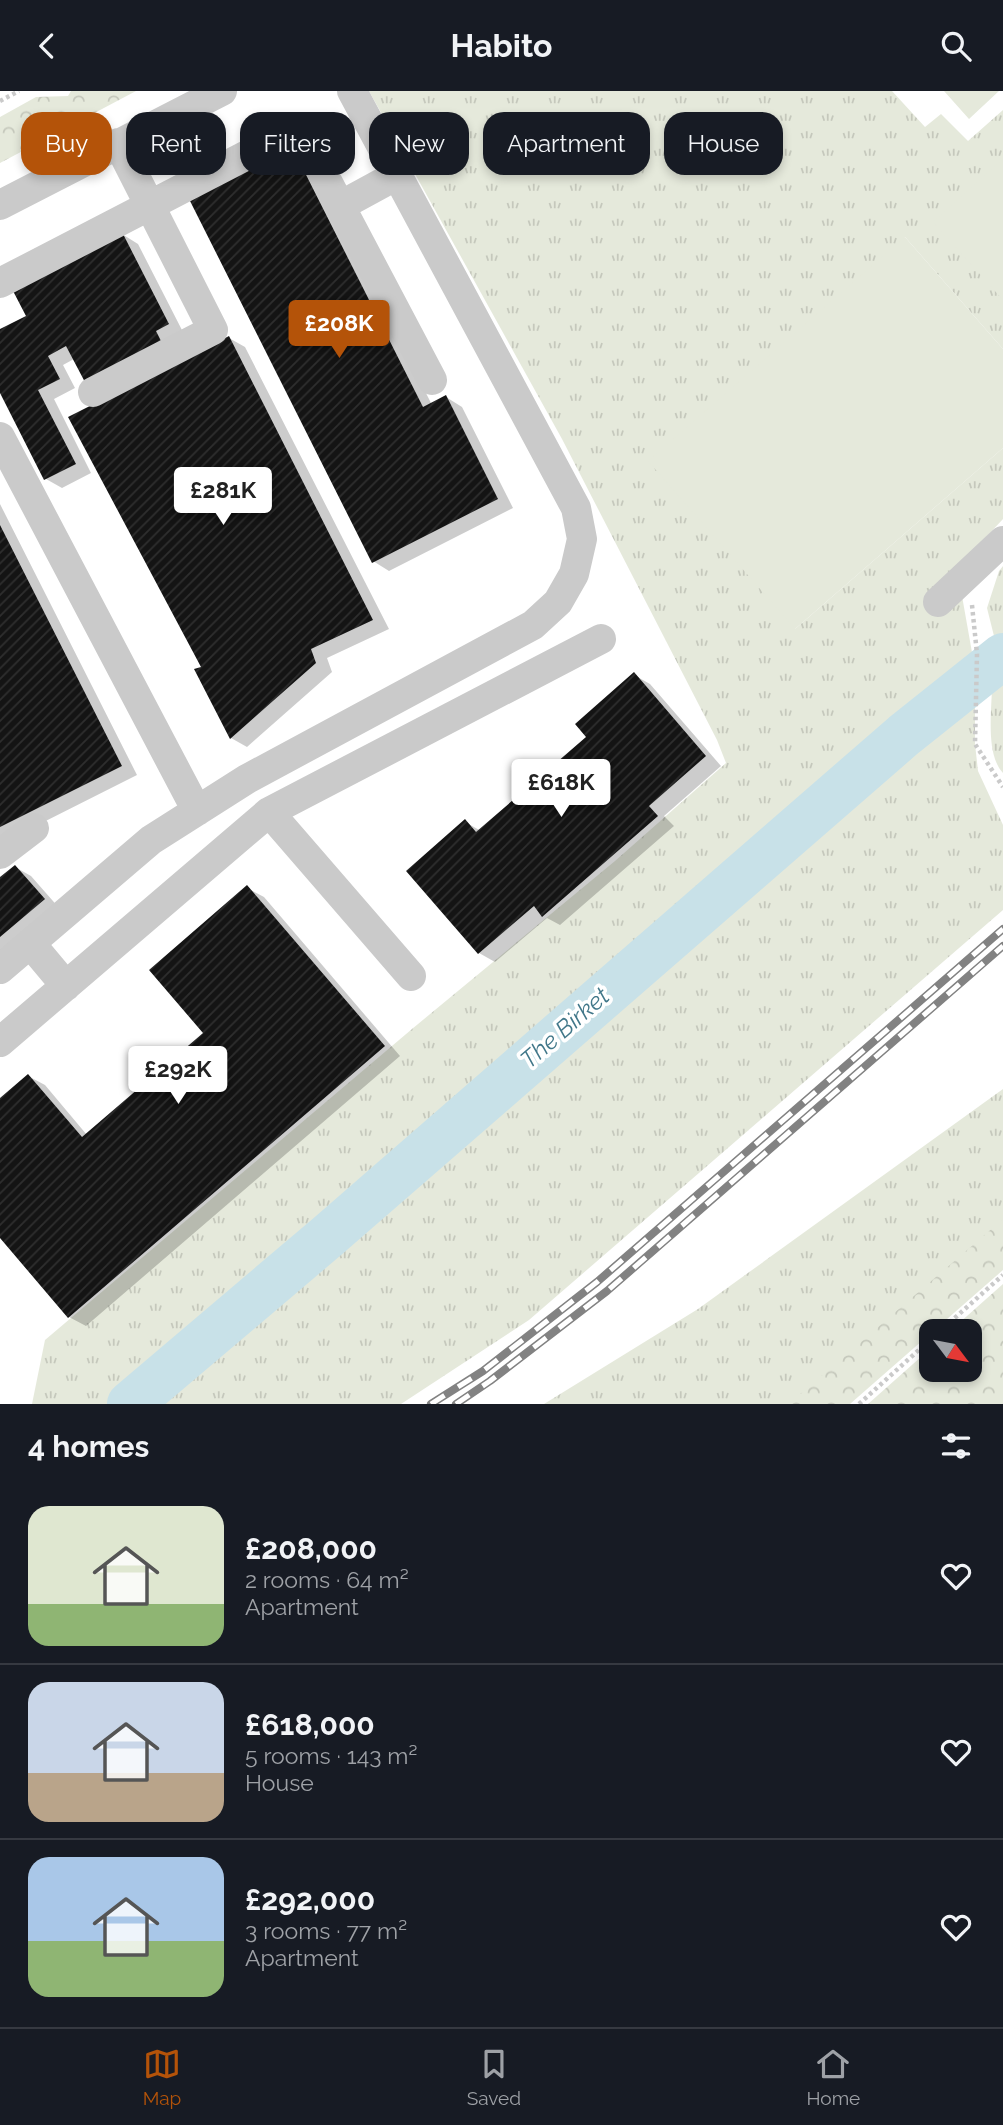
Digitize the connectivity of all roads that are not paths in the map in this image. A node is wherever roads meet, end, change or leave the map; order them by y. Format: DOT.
graph roads {
  1 [pos="222,91"];
  2 [pos="352,91"];
  3 [pos="369,123"];
  4 [pos="118,143"];
  5 [pos="397,175"];
  6 [pos="0,205"];
  7 [pos="148,206"];
  8 [pos="340,206"];
  9 [pos="0,283"];
  10 [pos="432,380"];
  11 [pos="93,392"];
  12 [pos="0,437"];
  13 [pos="1003,541"];
  14 [pos="938,602"];
  15 [pos="601,639"];
  16 [pos="361,718"];
  17 [pos="379,755"];
  18 [pos="197,811"];
  19 [pos="269,812"];
  20 [pos="34,828"];
  21 [pos="0,854"];
  22 [pos="30,943"];
  23 [pos="0,969"];
  24 [pos="411,976"];
  25 [pos="66,986"];
  26 [pos="0,1042"];
  1 -- 4 [label="lane"];
  2 -- 3 [label="lane"];
  4 -- 6 [label="lane"];
  4 -- 7 [label="lane"];
  5 -- 8 [label="lane"];
  5 -- 16 [label="lane"];
  7 -- 8 [label="lane"];
  7 -- 9 [label="lane"];
  7 -- 11 [label="lane"];
  8 -- 10 [label="lane"];
  12 -- 18 [label="lane"];
  13 -- 14 [label="lane"];
  15 -- 17 [label="lane"];
  16 -- 17 [label="lane"];
  16 -- 18 [label="lane"];
  17 -- 19 [label="lane"];
  18 -- 22 [label="lane"];
  19 -- 24 [label="lane"];
  19 -- 25 [label="lane"];
  20 -- 21 [label="lane"];
  22 -- 23 [label="lane"];
  22 -- 25 [label="lane"];
  25 -- 26 [label="lane"];
}
